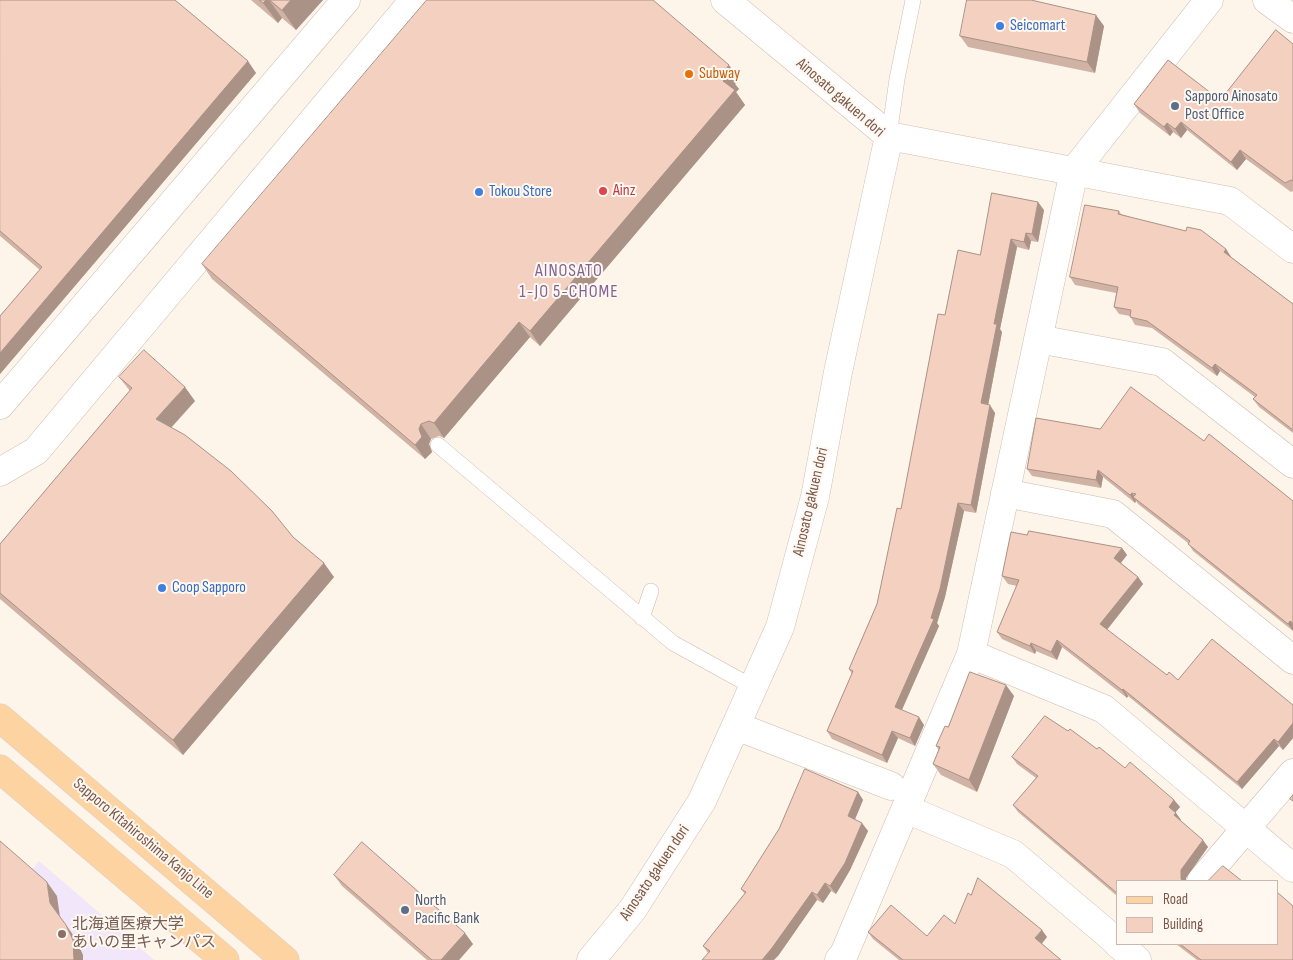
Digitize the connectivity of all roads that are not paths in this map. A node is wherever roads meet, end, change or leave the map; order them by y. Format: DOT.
graph roads {
  1 [pos="346,0"];
  2 [pos="414,0"];
  3 [pos="725,0"];
  4 [pos="914,0"];
  5 [pos="1209,0"];
  6 [pos="1267,0"];
  7 [pos="1293,19"];
  8 [pos="889,136"];
  9 [pos="1074,171"];
  10 [pos="1293,250"];
  11 [pos="1038,339"];
  12 [pos="0,405"];
  13 [pos="438,445"];
  14 [pos="1293,464"];
  15 [pos="0,472"];
  16 [pos="1005,494"];
  17 [pos="651,591"];
  18 [pos="642,618"];
  19 [pos="971,654"];
  20 [pos="1293,660"];
  21 [pos="753,687"];
  22 [pos="0,718"];
  23 [pos="736,726"];
  24 [pos="0,769"];
  25 [pos="1293,774"];
  26 [pos="892,786"];
  27 [pos="906,809"];
  28 [pos="1246,829"];
  29 [pos="1293,868"];
  30 [pos="1203,880"];
  31 [pos="1116,938"];
  32 [pos="844,958"];
  33 [pos="225,960"];
  34 [pos="286,960"];
  35 [pos="591,960"];
  1 -- 12 [label="street"];
  2 -- 15 [label="street"];
  3 -- 8 [label="street, Ainosato gakuen dori"];
  4 -- 8 [label="lane"];
  5 -- 9 [label="street"];
  6 -- 7 [label="street"];
  8 -- 9 [label="street"];
  8 -- 21 [label="street, Ainosato gakuen dori"];
  9 -- 10 [label="street"];
  9 -- 11 [label="street"];
  11 -- 14 [label="street"];
  11 -- 16 [label="street"];
  13 -- 18 [label="lane"];
  16 -- 19 [label="street"];
  16 -- 20 [label="street"];
  17 -- 18 [label="lane"];
  18 -- 21 [label="lane"];
  19 -- 27 [label="street"];
  19 -- 28 [label="street"];
  21 -- 23 [label="street, Ainosato gakuen dori"];
  22 -- 34 [label="main road, Sapporo Kitahiroshima Kanjo Line"];
  23 -- 26 [label="street"];
  23 -- 35 [label="street, Ainosato gakuen dori"];
  24 -- 33 [label="main road"];
  25 -- 28 [label="street"];
  27 -- 31 [label="street"];
  27 -- 32 [label="street"];
  28 -- 29 [label="street"];
  28 -- 30 [label="street"];
}
